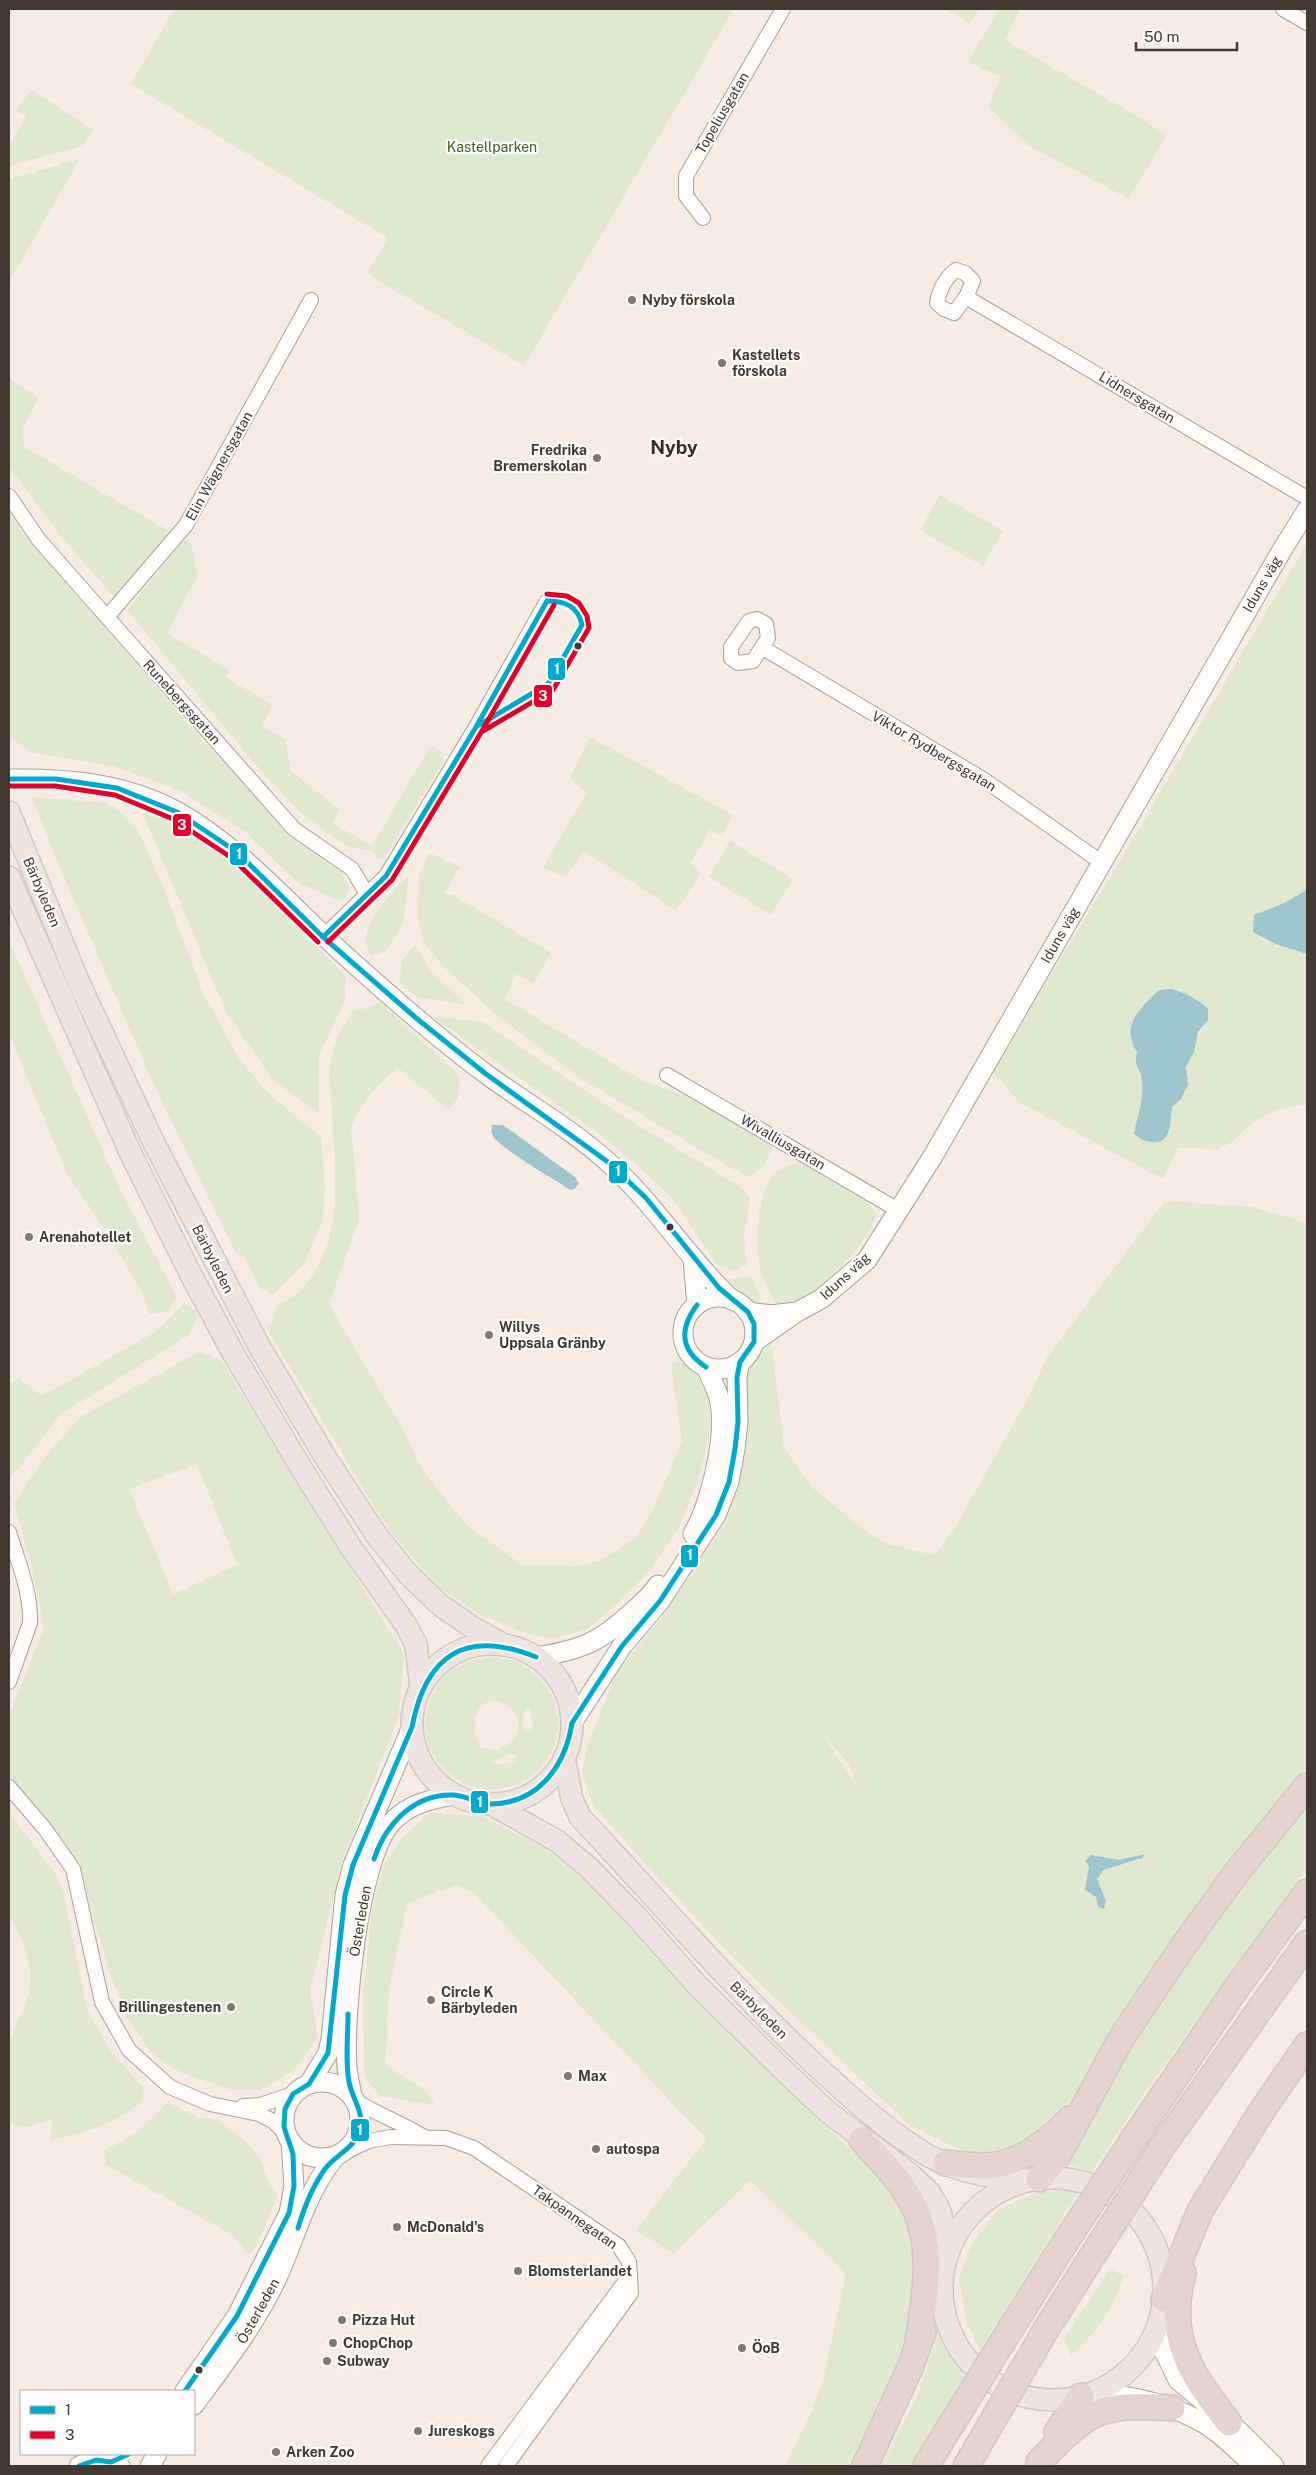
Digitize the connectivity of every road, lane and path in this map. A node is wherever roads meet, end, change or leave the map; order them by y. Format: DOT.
graph roads {
  1 [pos="783,9"];
  2 [pos="1283,9"];
  3 [pos="1307,23"];
  4 [pos="703,218"];
  5 [pos="966,296"];
  6 [pos="311,300"];
  7 [pos="9,496"];
  8 [pos="1307,498"];
  9 [pos="1307,510"];
  10 [pos="547,601"];
  11 [pos="107,617"];
  12 [pos="763,648"];
  13 [pos="9,779"];
  14 [pos="9,812"];
  15 [pos="1101,862"];
  16 [pos="9,877"];
  17 [pos="367,894"];
  18 [pos="323,937"];
  19 [pos="667,1074"];
  20 [pos="898,1210"];
  21 [pos="693,1258"];
  22 [pos="732,1300"];
  23 [pos="697,1305"];
  24 [pos="748,1312"];
  25 [pos="797,1312"];
  26 [pos="754,1342"];
  27 [pos="740,1362"];
  28 [pos="706,1367"];
  29 [pos="9,1532"];
  30 [pos="504,1644"];
  31 [pos="536,1657"];
  32 [pos="9,1682"];
  33 [pos="421,1686"];
  34 [pos="572,1723"];
  35 [pos="412,1727"];
  36 [pos="564,1758"];
  37 [pos="1307,1786"];
  38 [pos="9,1787"];
  39 [pos="455,1795"];
  40 [pos="491,1804"];
  41 [pos="1307,1892"];
  42 [pos="1307,1943"];
  43 [pos="1307,2045"];
  44 [pos="301,2089"];
  45 [pos="354,2098"];
  46 [pos="1087,2101"];
  47 [pos="228,2107"];
  48 [pos="424,2137"];
  49 [pos="289,2138"];
  50 [pos="862,2140"];
  51 [pos="339,2155"];
  52 [pos="946,2163"];
  53 [pos="1032,2180"];
  54 [pos="1200,2211"];
  55 [pos="949,2247"];
  56 [pos="630,2275"];
  57 [pos="942,2292"];
  58 [pos="1164,2299"];
  59 [pos="1160,2326"];
  60 [pos="917,2348"];
  61 [pos="186,2390"];
  62 [pos="1088,2395"];
  63 [pos="195,2404"];
  64 [pos="1172,2408"];
  65 [pos="1229,2423"];
  66 [pos="128,2455"];
  67 [pos="156,2455"];
  68 [pos="970,2459"];
  69 [pos="116,2464"];
  70 [pos="1037,2464"];
  71 [pos="79,2466"];
  72 [pos="150,2466"];
  73 [pos="488,2466"];
  74 [pos="506,2466"];
  75 [pos="865,2466"];
  76 [pos="926,2466"];
  77 [pos="1254,2466"];
  78 [pos="1274,2466"];
  1 -- 4 [label="street, Topeliusgatan"];
  2 -- 3 [label="street"];
  5 -- 8 [label="street, Lidnersgatan"];
  6 -- 11 [label="street, Elin Wägnersgatan"];
  7 -- 11 [label="street, Runebergsgatan"];
  9 -- 15 [label="main road, Iduns väg"];
  10 -- 17 [label="street"];
  11 -- 17 [label="street, Runebergsgatan"];
  12 -- 15 [label="street, Viktor Rydbergsgatan"];
  13 -- 18 [label="main road"];
  14 -- 30 [label="main road, Bärbyleden"];
  15 -- 20 [label="main road, Iduns väg"];
  16 -- 33 [label="main road, Bärbyleden"];
  17 -- 18 [label="street"];
  18 -- 21 [label="main road"];
  19 -- 20 [label="street, Wivalliusgatan"];
  20 -- 25 [label="main road, Iduns väg"];
  21 -- 22 [label="main road"];
  21 -- 23 [label="main road"];
  22 -- 23 [label="main road"];
  22 -- 24 [label="main road"];
  23 -- 28 [label="main road"];
  24 -- 25 [label="main road, Iduns väg"];
  24 -- 26 [label="main road"];
  25 -- 26 [label="main road"];
  26 -- 27 [label="main road"];
  27 -- 28 [label="main road"];
  27 -- 34 [label="main road"];
  28 -- 31 [label="main road"];
  29 -- 32 [label="street"];
  30 -- 31 [label="main road"];
  30 -- 33 [label="main road"];
  31 -- 34 [label="main road"];
  33 -- 35 [label="main road"];
  34 -- 36 [label="main road"];
  35 -- 39 [label="main road"];
  35 -- 44 [label="main road, Österleden"];
  36 -- 40 [label="main road"];
  36 -- 52 [label="main road, Bärbyleden"];
  37 -- 46 [label="highway"];
  38 -- 47 [label="street"];
  39 -- 40 [label="main road"];
  39 -- 45 [label="main road, Österleden"];
  40 -- 50 [label="main road, Bärbyleden"];
  41 -- 76 [label="highway, bridge"];
  42 -- 68 [label="highway, bridge"];
  43 -- 54 [label="highway"];
  44 -- 45 [label="main road"];
  44 -- 47 [label="street"];
  44 -- 49 [label="main road"];
  45 -- 48 [label="street, Takpannegatan"];
  45 -- 51 [label="main road"];
  46 -- 52 [label="highway"];
  46 -- 53 [label="highway"];
  47 -- 49 [label="street"];
  48 -- 51 [label="street, Takpannegatan"];
  48 -- 56 [label="street, Takpannegatan"];
  49 -- 51 [label="main road"];
  49 -- 61 [label="main road, Österleden"];
  50 -- 55 [label="main road, Bärbyleden"];
  50 -- 60 [label="highway"];
  51 -- 63 [label="main road, Österleden"];
  52 -- 53 [label="main road, Bärbyleden"];
  53 -- 55 [label="main road"];
  53 -- 58 [label="main road, Bärbyleden"];
  54 -- 58 [label="highway"];
  54 -- 65 [label="highway"];
  55 -- 57 [label="main road"];
  56 -- 73 [label="street"];
  56 -- 74 [label="street, Takpannegatan"];
  57 -- 60 [label="highway"];
  57 -- 62 [label="main road"];
  58 -- 59 [label="main road, Bärbyleden"];
  59 -- 62 [label="main road"];
  59 -- 65 [label="main road"];
  60 -- 75 [label="highway"];
  62 -- 64 [label="main road"];
  62 -- 70 [label="highway"];
  64 -- 70 [label="highway"];
  64 -- 77 [label="main road"];
  65 -- 78 [label="main road"];
  66 -- 69 [label="main road"];
  67 -- 72 [label="main road"];
  69 -- 71 [label="main road"];
}
